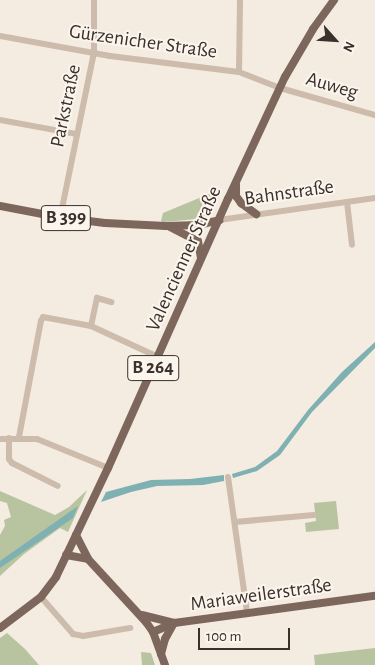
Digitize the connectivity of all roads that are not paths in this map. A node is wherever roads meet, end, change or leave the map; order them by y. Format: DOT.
graph roads {
  1 [pos="94,0"];
  2 [pos="240,0"];
  3 [pos="334,0"];
  4 [pos="0,36"];
  5 [pos="94,53"];
  6 [pos="239,72"];
  7 [pos="280,88"];
  8 [pos="375,115"];
  9 [pos="0,120"];
  10 [pos="76,134"];
  11 [pos="235,183"];
  12 [pos="375,198"];
  13 [pos="347,202"];
  14 [pos="0,206"];
  15 [pos="256,214"];
  16 [pos="60,218"];
  17 [pos="219,220"];
  18 [pos="166,226"];
  19 [pos="352,245"];
  20 [pos="201,260"];
  21 [pos="110,302"];
  22 [pos="91,326"];
  23 [pos="158,357"];
  24 [pos="19,437"];
  25 [pos="9,438"];
  26 [pos="0,439"];
  27 [pos="108,468"];
  28 [pos="228,477"];
  29 [pos="58,486"];
  30 [pos="314,515"];
  31 [pos="235,522"];
  32 [pos="76,535"];
  33 [pos="66,555"];
  34 [pos="88,559"];
  35 [pos="375,596"];
  36 [pos="42,597"];
  37 [pos="247,612"];
  38 [pos="138,613"];
  39 [pos="174,623"];
  40 [pos="0,628"];
  41 [pos="130,628"];
  42 [pos="153,632"];
  43 [pos="161,654"];
  44 [pos="165,665"];
  1 -- 5 [label="street, Parkstraße"];
  2 -- 6 [label="street"];
  3 -- 7 [label="main road, Valencienner Straße / B 264"];
  4 -- 5 [label="street, Gürzenicher Straße"];
  5 -- 6 [label="street, Gürzenicher Straße"];
  5 -- 10 [label="street, Parkstraße"];
  6 -- 7 [label="street, Gürzenicher Straße"];
  7 -- 8 [label="street, Auweg"];
  7 -- 11 [label="main road, Valencienner Straße / B 264"];
  9 -- 10 [label="street"];
  10 -- 16 [label="street, Parkstraße"];
  11 -- 15 [label="main road"];
  11 -- 17 [label="main road, Valencienner Straße / B 264"];
  12 -- 13 [label="street, Bahnstraße"];
  13 -- 15 [label="street, Bahnstraße"];
  13 -- 19 [label="street"];
  14 -- 16 [label="main road, Bahnstraße / B 399"];
  15 -- 17 [label="street, Bahnstraße"];
  16 -- 18 [label="main road, Bahnstraße / B 399"];
  17 -- 18 [label="main road, Bahnstraße / B 399"];
  17 -- 20 [label="main road, Valencienner Straße / B 264"];
  18 -- 20 [label="main road"];
  20 -- 23 [label="main road, Valencienner Straße / B 264"];
  21 -- 22 [label="street"];
  22 -- 23 [label="street"];
  22 -- 24 [label="street"];
  23 -- 27 [label="main road, Valencienner Straße / B 264"];
  24 -- 25 [label="street"];
  24 -- 27 [label="street"];
  25 -- 26 [label="street"];
  25 -- 29 [label="street"];
  27 -- 32 [label="main road, Valencienner Straße / B 264"];
  28 -- 31 [label="street"];
  30 -- 31 [label="street"];
  31 -- 37 [label="street"];
  32 -- 33 [label="main road, Valencienner Straße / B 264"];
  32 -- 34 [label="main road"];
  33 -- 34 [label="main road"];
  33 -- 36 [label="main road, Valencienner Straße / B 264"];
  34 -- 38 [label="main road"];
  35 -- 37 [label="main road, Mariaweilerstraße"];
  36 -- 40 [label="main road, Valencienner Straße / B 264"];
  36 -- 41 [label="street"];
  37 -- 39 [label="main road, Mariaweilerstraße"];
  38 -- 39 [label="main road"];
  38 -- 42 [label="main road"];
  39 -- 42 [label="main road, Mariaweilerstraße"];
  39 -- 43 [label="main road"];
  42 -- 43 [label="main road"];
  43 -- 44 [label="main road"];
}
